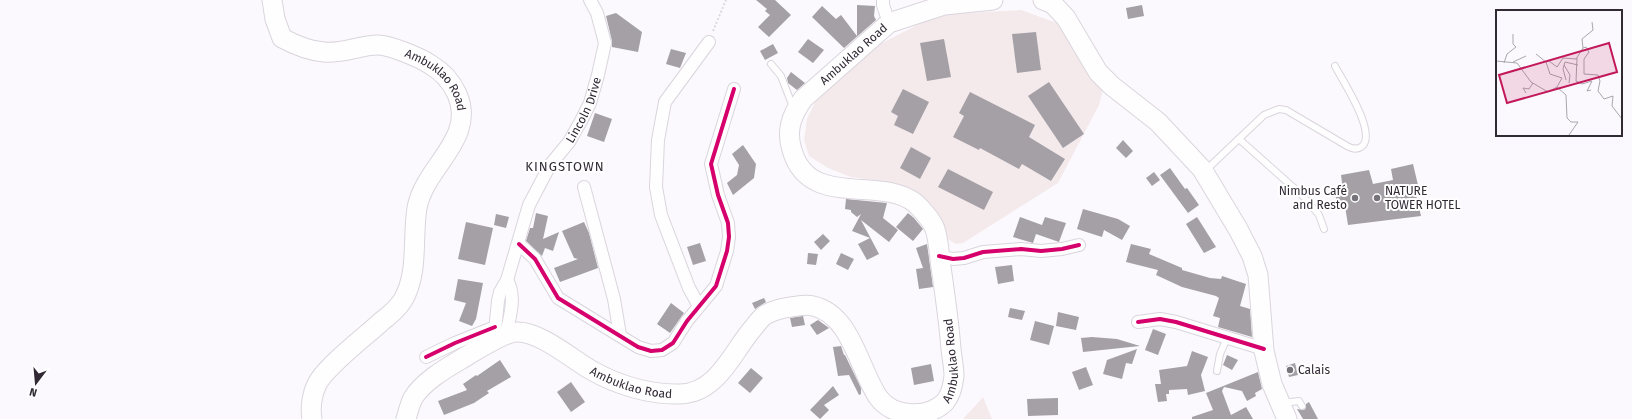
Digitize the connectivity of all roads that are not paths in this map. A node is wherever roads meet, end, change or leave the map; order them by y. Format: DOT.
graph roads {
  1 [pos="272,0"];
  2 [pos="590,0"];
  3 [pos="883,0"];
  4 [pos="993,0"];
  5 [pos="1043,0"];
  6 [pos="889,23"];
  7 [pos="709,42"];
  8 [pos="771,64"];
  9 [pos="1334,66"];
  10 [pos="734,89"];
  11 [pos="795,110"];
  12 [pos="1239,140"];
  13 [pos="1204,172"];
  14 [pos="584,188"];
  15 [pos="1324,229"];
  16 [pos="519,244"];
  17 [pos="1079,245"];
  18 [pos="939,256"];
  19 [pos="699,306"];
  20 [pos="1138,322"];
  21 [pos="499,334"];
  22 [pos="620,335"];
  23 [pos="1228,338"];
  24 [pos="1264,349"];
  25 [pos="426,357"];
  26 [pos="1217,371"];
  27 [pos="1302,406"];
  28 [pos="1283,411"];
  29 [pos="940,414"];
  30 [pos="312,419"];
  31 [pos="406,419"];
  1 -- 30 [label="main road, Ambuklao Road"];
  2 -- 16 [label="street, Lincoln Drive"];
  3 -- 6 [label="street"];
  4 -- 6 [label="main road, Ambuklao Road"];
  5 -- 13 [label="main road"];
  6 -- 11 [label="main road, Ambuklao Road"];
  7 -- 19 [label="street"];
  8 -- 11 [label="lane"];
  9 -- 12 [label="lane"];
  10 -- 19 [label="street"];
  11 -- 18 [label="main road, Ambuklao Road"];
  12 -- 13 [label="lane"];
  12 -- 15 [label="lane"];
  13 -- 24 [label="main road"];
  14 -- 22 [label="street"];
  16 -- 21 [label="street, Lincoln Drive"];
  16 -- 22 [label="street"];
  17 -- 18 [label="street"];
  18 -- 29 [label="main road, Ambuklao Road"];
  19 -- 22 [label="street"];
  20 -- 23 [label="street"];
  21 -- 25 [label="street"];
  21 -- 29 [label="main road, Ambuklao Road"];
  21 -- 31 [label="main road, Ambuklao Road"];
  23 -- 24 [label="street"];
  23 -- 26 [label="lane"];
  24 -- 28 [label="main road"];
  27 -- 28 [label="lane"];
}
